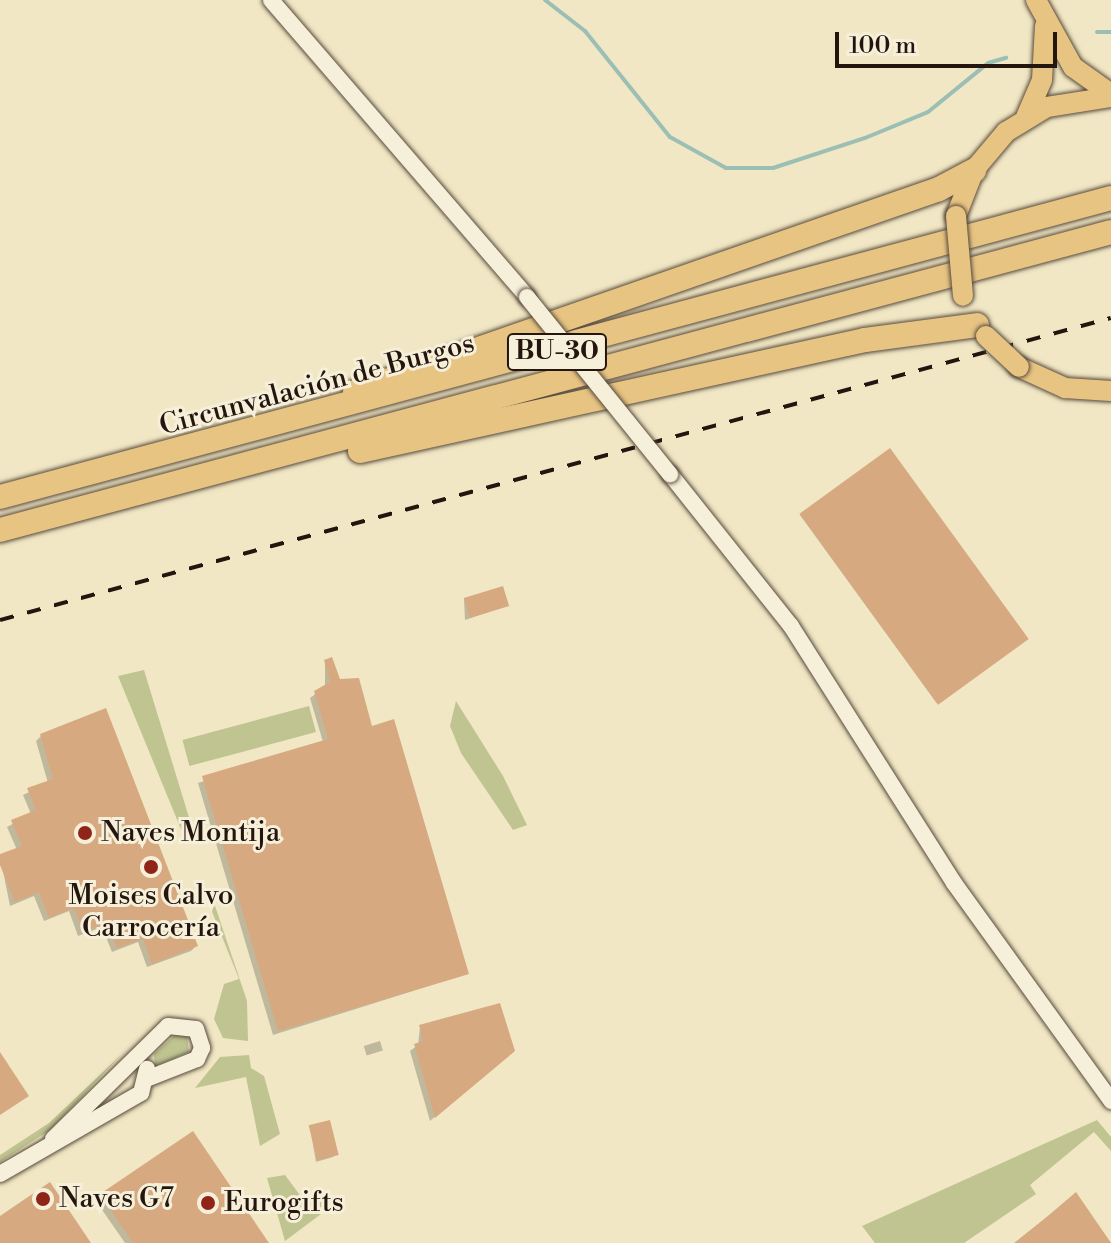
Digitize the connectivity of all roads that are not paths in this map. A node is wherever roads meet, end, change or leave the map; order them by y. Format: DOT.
graph roads {
  1 [pos="271,0"];
  2 [pos="1040,7"];
  3 [pos="1111,95"];
  4 [pos="1026,117"];
  5 [pos="974,170"];
  6 [pos="1111,198"];
  7 [pos="1111,232"];
  8 [pos="982,331"];
  9 [pos="1111,391"];
  10 [pos="177,454"];
  11 [pos="169,486"];
  12 [pos="0,497"];
  13 [pos="0,530"];
  14 [pos="138,1060"];
  15 [pos="149,1078"];
  16 [pos="1111,1101"];
  17 [pos="53,1139"];
  18 [pos="0,1174"];
  1 -- 16 [label="street, bridge"];
  2 -- 3 [label="main road"];
  2 -- 4 [label="main road"];
  3 -- 4 [label="main road"];
  4 -- 5 [label="main road"];
  5 -- 8 [label="main road, bridge"];
  5 -- 10 [label="highway"];
  6 -- 10 [label="highway, Circunvalación de Burgos / BU-30"];
  7 -- 11 [label="highway, Circunvalación de Burgos / BU-30"];
  8 -- 9 [label="main road, bridge"];
  8 -- 11 [label="highway"];
  10 -- 12 [label="highway, Circunvalación de Burgos / BU-30"];
  11 -- 13 [label="highway, Circunvalación de Burgos / BU-30"];
  14 -- 15 [label="street"];
  14 -- 15 [label="street"];
  14 -- 17 [label="street"];
  15 -- 17 [label="street"];
  17 -- 18 [label="street"];
}
